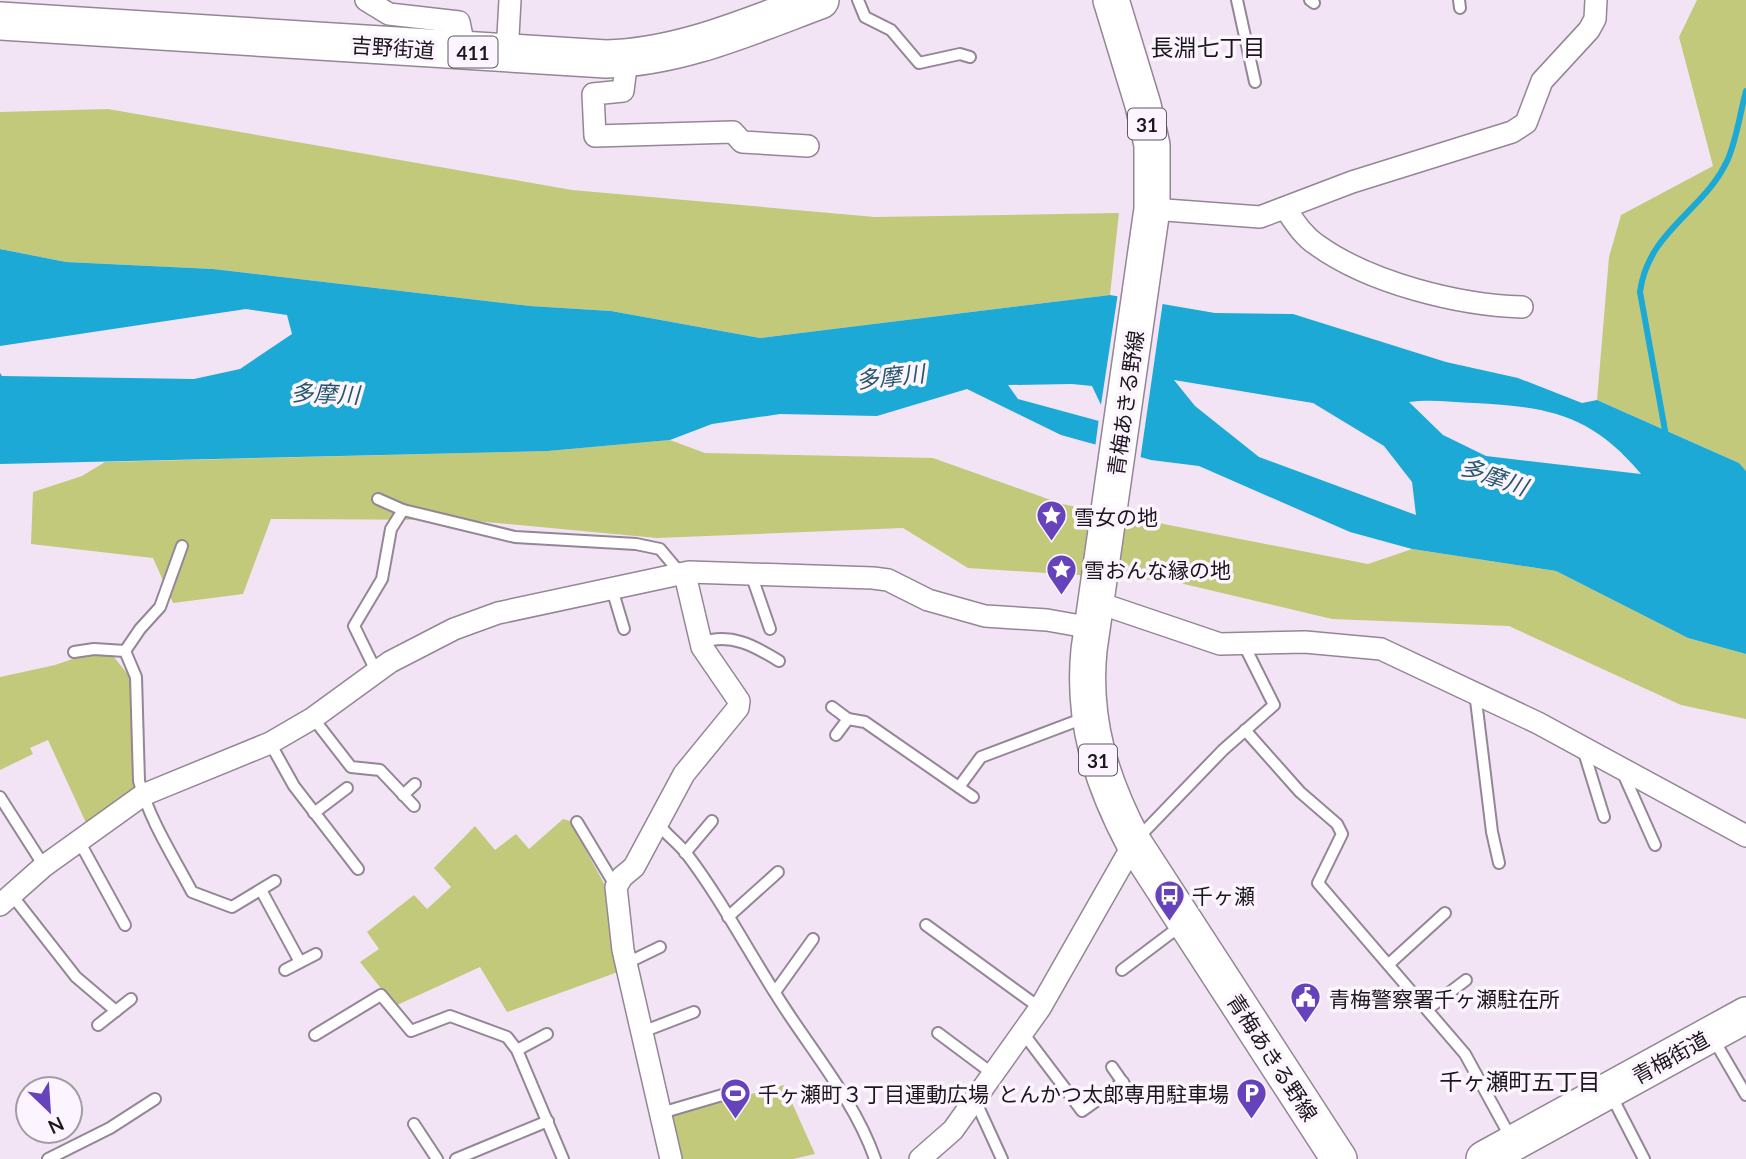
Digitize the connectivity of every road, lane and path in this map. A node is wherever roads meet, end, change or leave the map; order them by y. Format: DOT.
graph roads {
  1 [pos="366,0"];
  2 [pos="510,0"];
  3 [pos="820,0"];
  4 [pos="858,0"];
  5 [pos="1111,0"];
  6 [pos="1237,0"];
  7 [pos="1596,0"];
  8 [pos="0,21"];
  9 [pos="466,51"];
  10 [pos="507,54"];
  11 [pos="970,57"];
  12 [pos="627,59"];
  13 [pos="1255,82"];
  14 [pos="808,146"];
  15 [pos="1285,208"];
  16 [pos="1152,209"];
  17 [pos="1522,307"];
  18 [pos="378,499"];
  19 [pos="403,510"];
  20 [pos="182,546"];
  21 [pos="681,574"];
  22 [pos="751,575"];
  23 [pos="612,589"];
  24 [pos="1095,605"];
  25 [pos="624,629"];
  26 [pos="770,629"];
  27 [pos="701,643"];
  28 [pos="1244,645"];
  29 [pos="125,651"];
  30 [pos="74,652"];
  31 [pos="779,661"];
  32 [pos="376,671"];
  33 [pos="1475,692"];
  34 [pos="832,707"];
  35 [pos="1089,717"];
  36 [pos="313,718"];
  37 [pos="848,719"];
  38 [pos="1245,730"];
  39 [pos="836,735"];
  40 [pos="270,743"];
  41 [pos="1582,747"];
  42 [pos="1620,766"];
  43 [pos="415,784"];
  44 [pos="959,787"];
  45 [pos="347,788"];
  46 [pos="403,794"];
  47 [pos="143,795"];
  48 [pos="0,797"];
  49 [pos="973,797"];
  50 [pos="414,806"];
  51 [pos="314,813"];
  52 [pos="1604,817"];
  53 [pos="656,821"];
  54 [pos="712,821"];
  55 [pos="576,822"];
  56 [pos="1746,836"];
  57 [pos="79,841"];
  58 [pos="1133,843"];
  59 [pos="1655,845"];
  60 [pos="685,853"];
  61 [pos="1499,863"];
  62 [pos="44,866"];
  63 [pos="358,869"];
  64 [pos="779,872"];
  65 [pos="275,881"];
  66 [pos="617,887"];
  67 [pos="261,890"];
  68 [pos="6,899"];
  69 [pos="1445,913"];
  70 [pos="728,917"];
  71 [pos="1182,918"];
  72 [pos="125,925"];
  73 [pos="926,925"];
  74 [pos="813,939"];
  75 [pos="660,947"];
  76 [pos="316,954"];
  77 [pos="300,962"];
  78 [pos="627,963"];
  79 [pos="1390,964"];
  80 [pos="285,970"];
  81 [pos="1122,970"];
  82 [pos="1466,980"];
  83 [pos="775,992"];
  84 [pos="131,999"];
  85 [pos="1040,1008"];
  86 [pos="1429,1008"];
  87 [pos="116,1011"];
  88 [pos="694,1012"];
  89 [pos="1746,1015"];
  90 [pos="98,1025"];
  91 [pos="642,1032"];
  92 [pos="939,1032"];
  93 [pos="1023,1033"];
  94 [pos="547,1034"];
  95 [pos="1711,1034"];
  96 [pos="315,1035"];
  97 [pos="517,1050"];
  98 [pos="1112,1067"];
  99 [pos="993,1074"];
  100 [pos="1123,1082"];
  101 [pos="736,1091"];
  102 [pos="1608,1091"];
  103 [pos="1746,1095"];
  104 [pos="155,1099"];
  105 [pos="1135,1100"];
  106 [pos="975,1101"];
  107 [pos="662,1113"];
  108 [pos="548,1121"];
  109 [pos="414,1124"];
  110 [pos="1514,1142"];
  111 [pos="48,1159"];
  112 [pos="438,1159"];
  113 [pos="456,1159"];
  114 [pos="563,1159"];
  115 [pos="671,1159"];
  116 [pos="875,1159"];
  117 [pos="920,1159"];
  118 [pos="1002,1159"];
  119 [pos="1339,1159"];
  120 [pos="1484,1159"];
  121 [pos="1644,1159"];
  1 -- 9 [label="street"];
  2 -- 10 [label="street"];
  3 -- 12 [label="highway, 吉野街道 / 411"];
  4 -- 11 [label="lane"];
  5 -- 16 [label="main road, 青梅あきる野線 / 31"];
  6 -- 13 [label="lane"];
  7 -- 15 [label="street"];
  8 -- 9 [label="highway, 吉野街道 / 411"];
  9 -- 10 [label="highway, 吉野街道 / 411"];
  10 -- 12 [label="highway, 吉野街道 / 411"];
  12 -- 14 [label="street"];
  15 -- 16 [label="street"];
  15 -- 17 [label="street"];
  16 -- 24 [label="main road, 青梅あきる野線 / 31"];
  18 -- 19 [label="lane"];
  19 -- 21 [label="lane"];
  19 -- 32 [label="lane"];
  20 -- 29 [label="lane"];
  21 -- 22 [label="street"];
  21 -- 23 [label="street"];
  21 -- 27 [label="street"];
  22 -- 24 [label="street"];
  22 -- 26 [label="lane"];
  23 -- 25 [label="lane"];
  23 -- 32 [label="street"];
  24 -- 28 [label="street"];
  24 -- 35 [label="main road, 青梅あきる野線 / 31"];
  27 -- 31 [label="lane"];
  27 -- 53 [label="street"];
  28 -- 33 [label="street"];
  28 -- 38 [label="lane"];
  29 -- 30 [label="lane"];
  29 -- 47 [label="lane"];
  32 -- 36 [label="street"];
  33 -- 41 [label="street"];
  33 -- 61 [label="lane"];
  34 -- 37 [label="lane"];
  35 -- 44 [label="lane"];
  35 -- 58 [label="main road, 青梅あきる野線 / 31"];
  36 -- 40 [label="street"];
  36 -- 46 [label="lane"];
  37 -- 39 [label="lane"];
  37 -- 44 [label="lane"];
  38 -- 58 [label="lane"];
  38 -- 79 [label="lane"];
  40 -- 47 [label="street"];
  40 -- 51 [label="lane"];
  41 -- 42 [label="street"];
  41 -- 52 [label="lane"];
  42 -- 56 [label="street"];
  42 -- 59 [label="lane"];
  43 -- 46 [label="lane"];
  44 -- 49 [label="lane"];
  45 -- 51 [label="lane"];
  46 -- 50 [label="lane"];
  47 -- 57 [label="street"];
  47 -- 67 [label="lane"];
  48 -- 62 [label="lane"];
  51 -- 63 [label="lane"];
  53 -- 60 [label="lane"];
  53 -- 66 [label="street"];
  54 -- 60 [label="lane"];
  55 -- 66 [label="lane"];
  57 -- 62 [label="street"];
  57 -- 72 [label="lane"];
  58 -- 71 [label="main road, 青梅あきる野線 / 31"];
  58 -- 85 [label="street"];
  60 -- 70 [label="lane"];
  62 -- 68 [label="street"];
  64 -- 70 [label="lane"];
  65 -- 67 [label="lane"];
  66 -- 78 [label="street"];
  67 -- 77 [label="lane"];
  68 -- 87 [label="lane"];
  69 -- 79 [label="lane"];
  70 -- 83 [label="lane"];
  71 -- 81 [label="lane"];
  71 -- 119 [label="main road, 青梅あきる野線 / 31"];
  73 -- 85 [label="lane"];
  74 -- 83 [label="lane"];
  75 -- 78 [label="lane"];
  76 -- 77 [label="lane"];
  77 -- 80 [label="lane"];
  78 -- 91 [label="street"];
  79 -- 86 [label="lane"];
  82 -- 86 [label="lane"];
  83 -- 116 [label="lane"];
  84 -- 87 [label="lane"];
  85 -- 93 [label="street"];
  86 -- 110 [label="lane"];
  87 -- 90 [label="lane"];
  88 -- 91 [label="lane"];
  89 -- 95 [label="main road, 青梅街道"];
  91 -- 107 [label="street"];
  92 -- 99 [label="lane"];
  93 -- 99 [label="street"];
  93 -- 100 [label="lane"];
  94 -- 97 [label="lane"];
  95 -- 102 [label="main road, 青梅街道"];
  95 -- 103 [label="lane"];
  96 -- 97 [label="lane"];
  97 -- 108 [label="lane"];
  98 -- 100 [label="lane"];
  99 -- 106 [label="street"];
  100 -- 105 [label="lane"];
  101 -- 107 [label="lane"];
  102 -- 110 [label="main road, 青梅街道"];
  102 -- 121 [label="lane"];
  104 -- 111 [label="lane"];
  106 -- 117 [label="street"];
  106 -- 118 [label="lane"];
  107 -- 115 [label="street"];
  108 -- 113 [label="lane"];
  108 -- 114 [label="lane"];
  109 -- 112 [label="lane"];
  110 -- 120 [label="main road, 青梅街道"];
}
